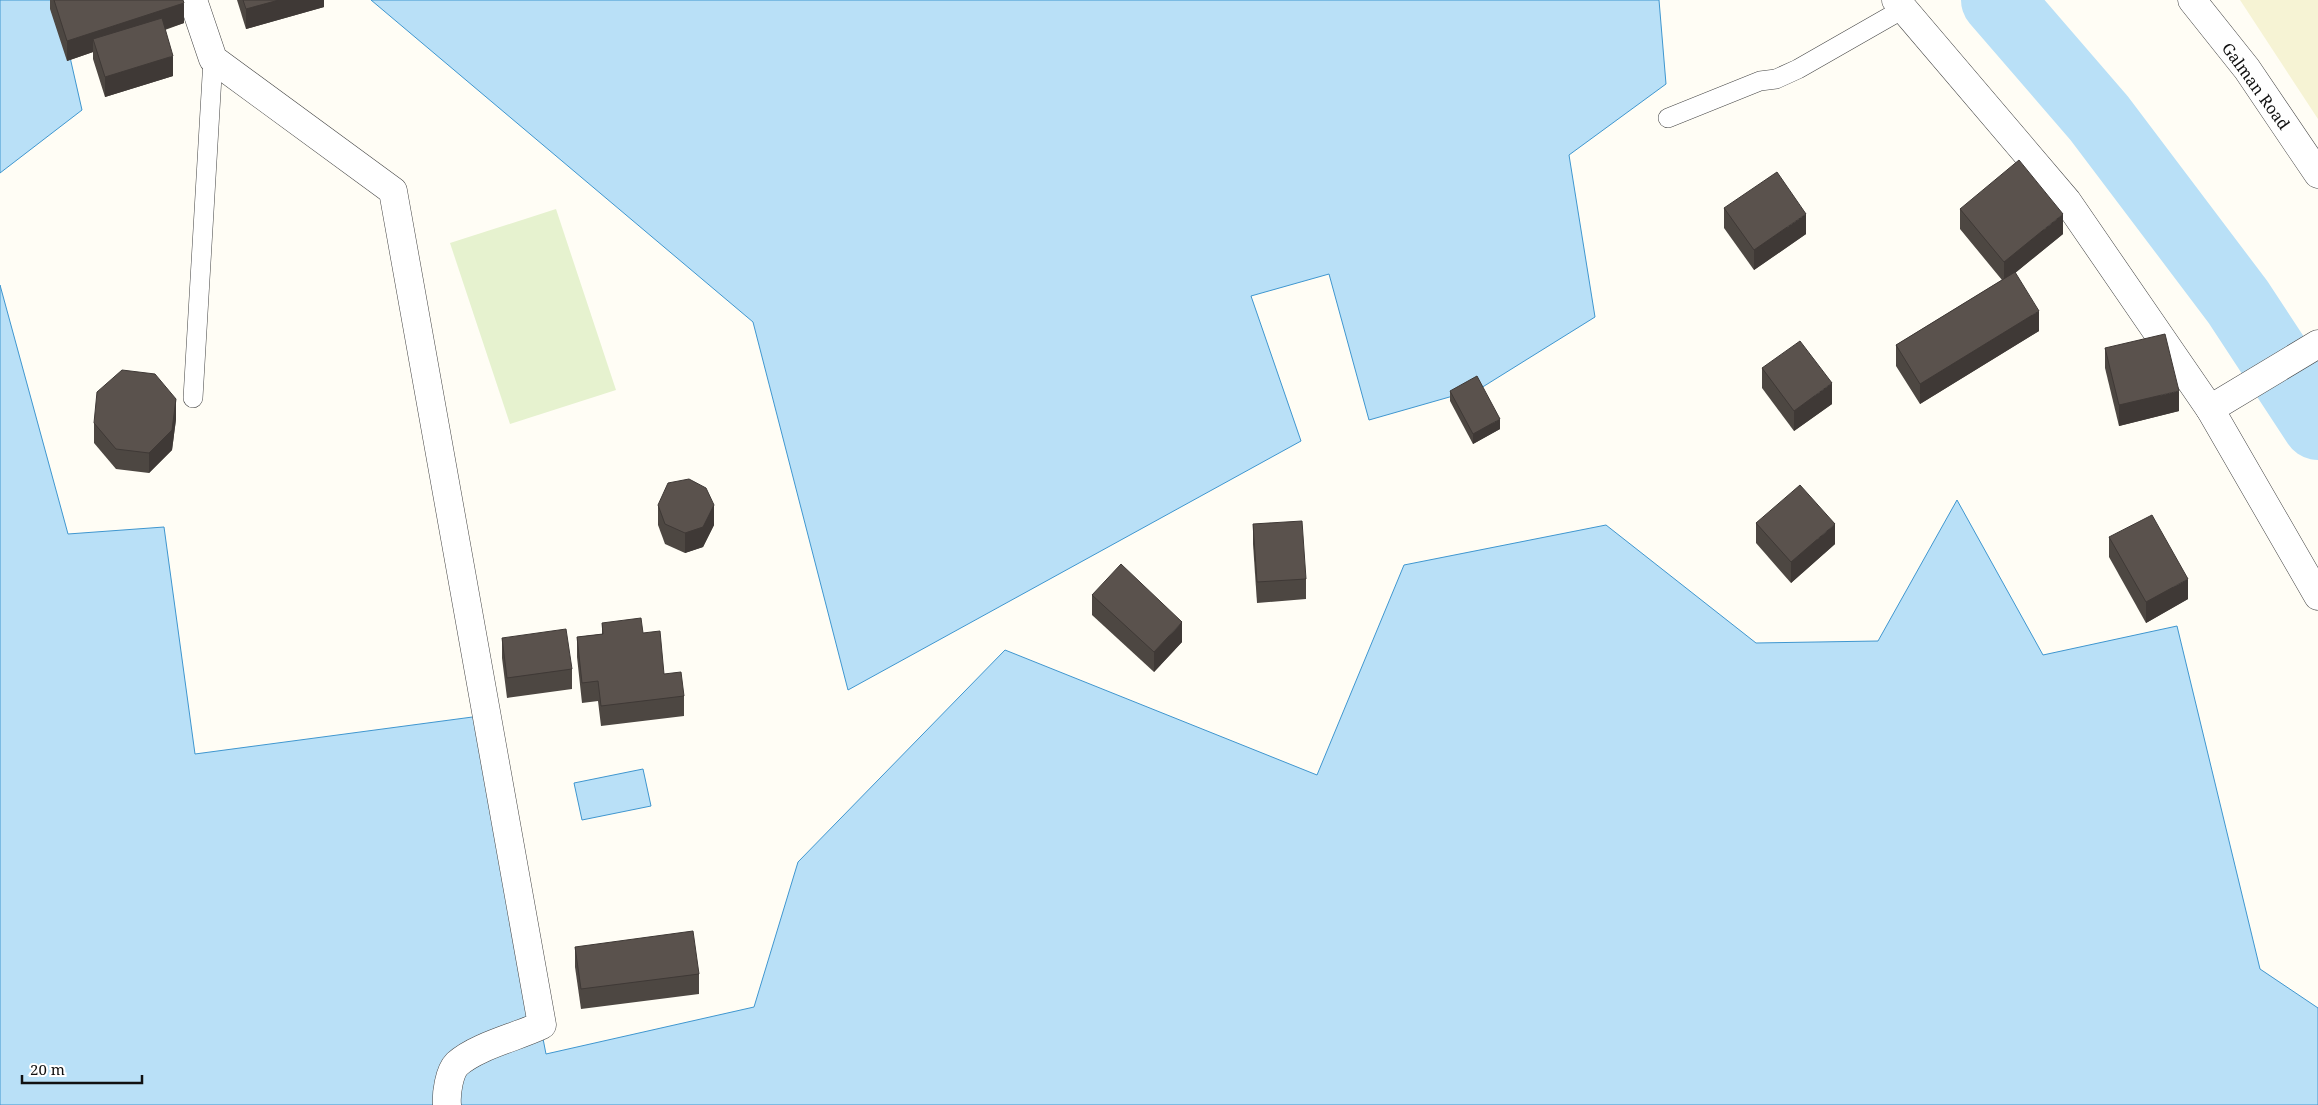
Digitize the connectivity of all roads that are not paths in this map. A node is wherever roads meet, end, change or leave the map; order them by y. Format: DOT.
graph roads {
  1 [pos="193,0"];
  2 [pos="2192,0"];
  3 [pos="1900,4"];
  4 [pos="213,59"];
  5 [pos="1668,118"];
  6 [pos="2318,174"];
  7 [pos="2318,344"];
  8 [pos="193,398"];
  9 [pos="2210,409"];
  10 [pos="2318,596"];
  11 [pos="447,1105"];
  1 -- 4 [label="street"];
  2 -- 6 [label="street, Galman Road"];
  3 -- 5 [label="lane"];
  3 -- 9 [label="street"];
  4 -- 8 [label="lane"];
  4 -- 11 [label="street"];
  7 -- 9 [label="street"];
  9 -- 10 [label="street"];
}
